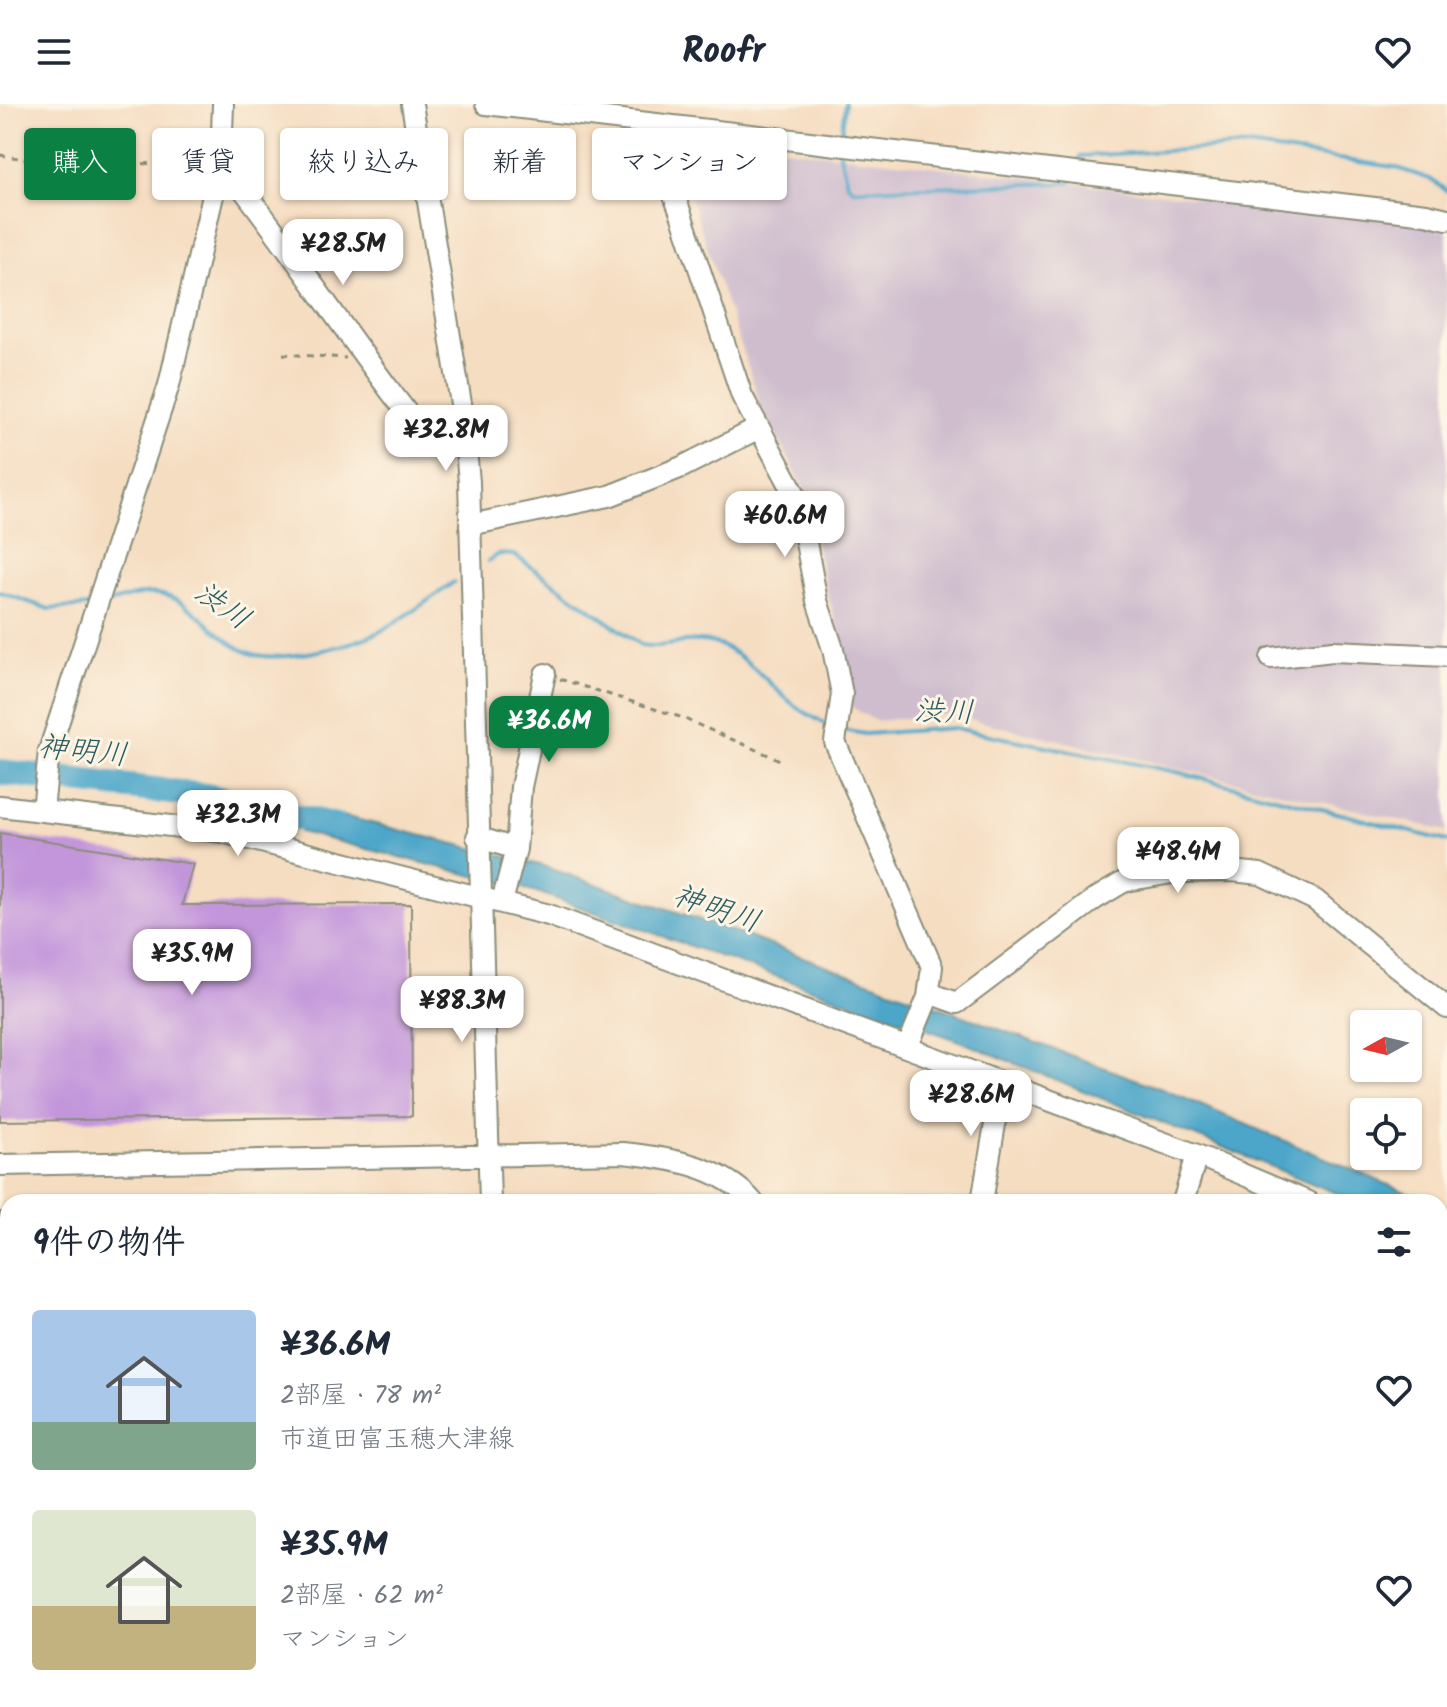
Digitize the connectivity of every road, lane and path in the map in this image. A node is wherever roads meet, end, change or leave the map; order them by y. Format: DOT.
graph roads {
  1 [pos="223,104"];
  2 [pos="412,104"];
  3 [pos="486,104"];
  4 [pos="646,125"];
  5 [pos="222,128"];
  6 [pos="0,155"];
  7 [pos="152,164"];
  8 [pos="212,200"];
  9 [pos="253,200"];
  10 [pos="1447,219"];
  11 [pos="283,354"];
  12 [pos="366,361"];
  13 [pos="463,416"];
  14 [pos="757,429"];
  15 [pos="470,525"];
  16 [pos="1447,656"];
  17 [pos="1271,658"];
  18 [pos="545,674"];
  19 [pos="780,760"];
  20 [pos="43,805"];
  21 [pos="0,806"];
  22 [pos="477,840"];
  23 [pos="516,852"];
  24 [pos="478,890"];
  25 [pos="504,896"];
  26 [pos="928,995"];
  27 [pos="1447,1008"];
  28 [pos="910,1041"];
  29 [pos="1002,1082"];
  30 [pos="1197,1155"];
  31 [pos="489,1157"];
  32 [pos="0,1165"];
  33 [pos="490,1194"];
  34 [pos="744,1194"];
  35 [pos="983,1194"];
  36 [pos="1185,1194"];
  37 [pos="1289,1194"];
  1 -- 5 [label="street"];
  2 -- 13 [label="street"];
  3 -- 4 [label="street"];
  4 -- 10 [label="street"];
  4 -- 14 [label="street"];
  6 -- 7 [label="path"];
  8 -- 20 [label="street"];
  9 -- 12 [label="street"];
  11 -- 12 [label="path"];
  12 -- 13 [label="street"];
  13 -- 15 [label="street"];
  14 -- 15 [label="street"];
  14 -- 26 [label="street"];
  15 -- 22 [label="street"];
  16 -- 17 [label="street"];
  18 -- 19 [label="path"];
  18 -- 23 [label="street"];
  20 -- 21 [label="street"];
  20 -- 24 [label="street"];
  22 -- 23 [label="street"];
  22 -- 24 [label="street"];
  23 -- 25 [label="street"];
  24 -- 25 [label="street"];
  24 -- 31 [label="street"];
  25 -- 28 [label="street"];
  26 -- 27 [label="street"];
  26 -- 28 [label="street"];
  28 -- 29 [label="street"];
  29 -- 30 [label="street"];
  29 -- 35 [label="street"];
  30 -- 36 [label="street"];
  30 -- 37 [label="street"];
  31 -- 32 [label="street"];
  31 -- 33 [label="street"];
  31 -- 34 [label="street"];
}
